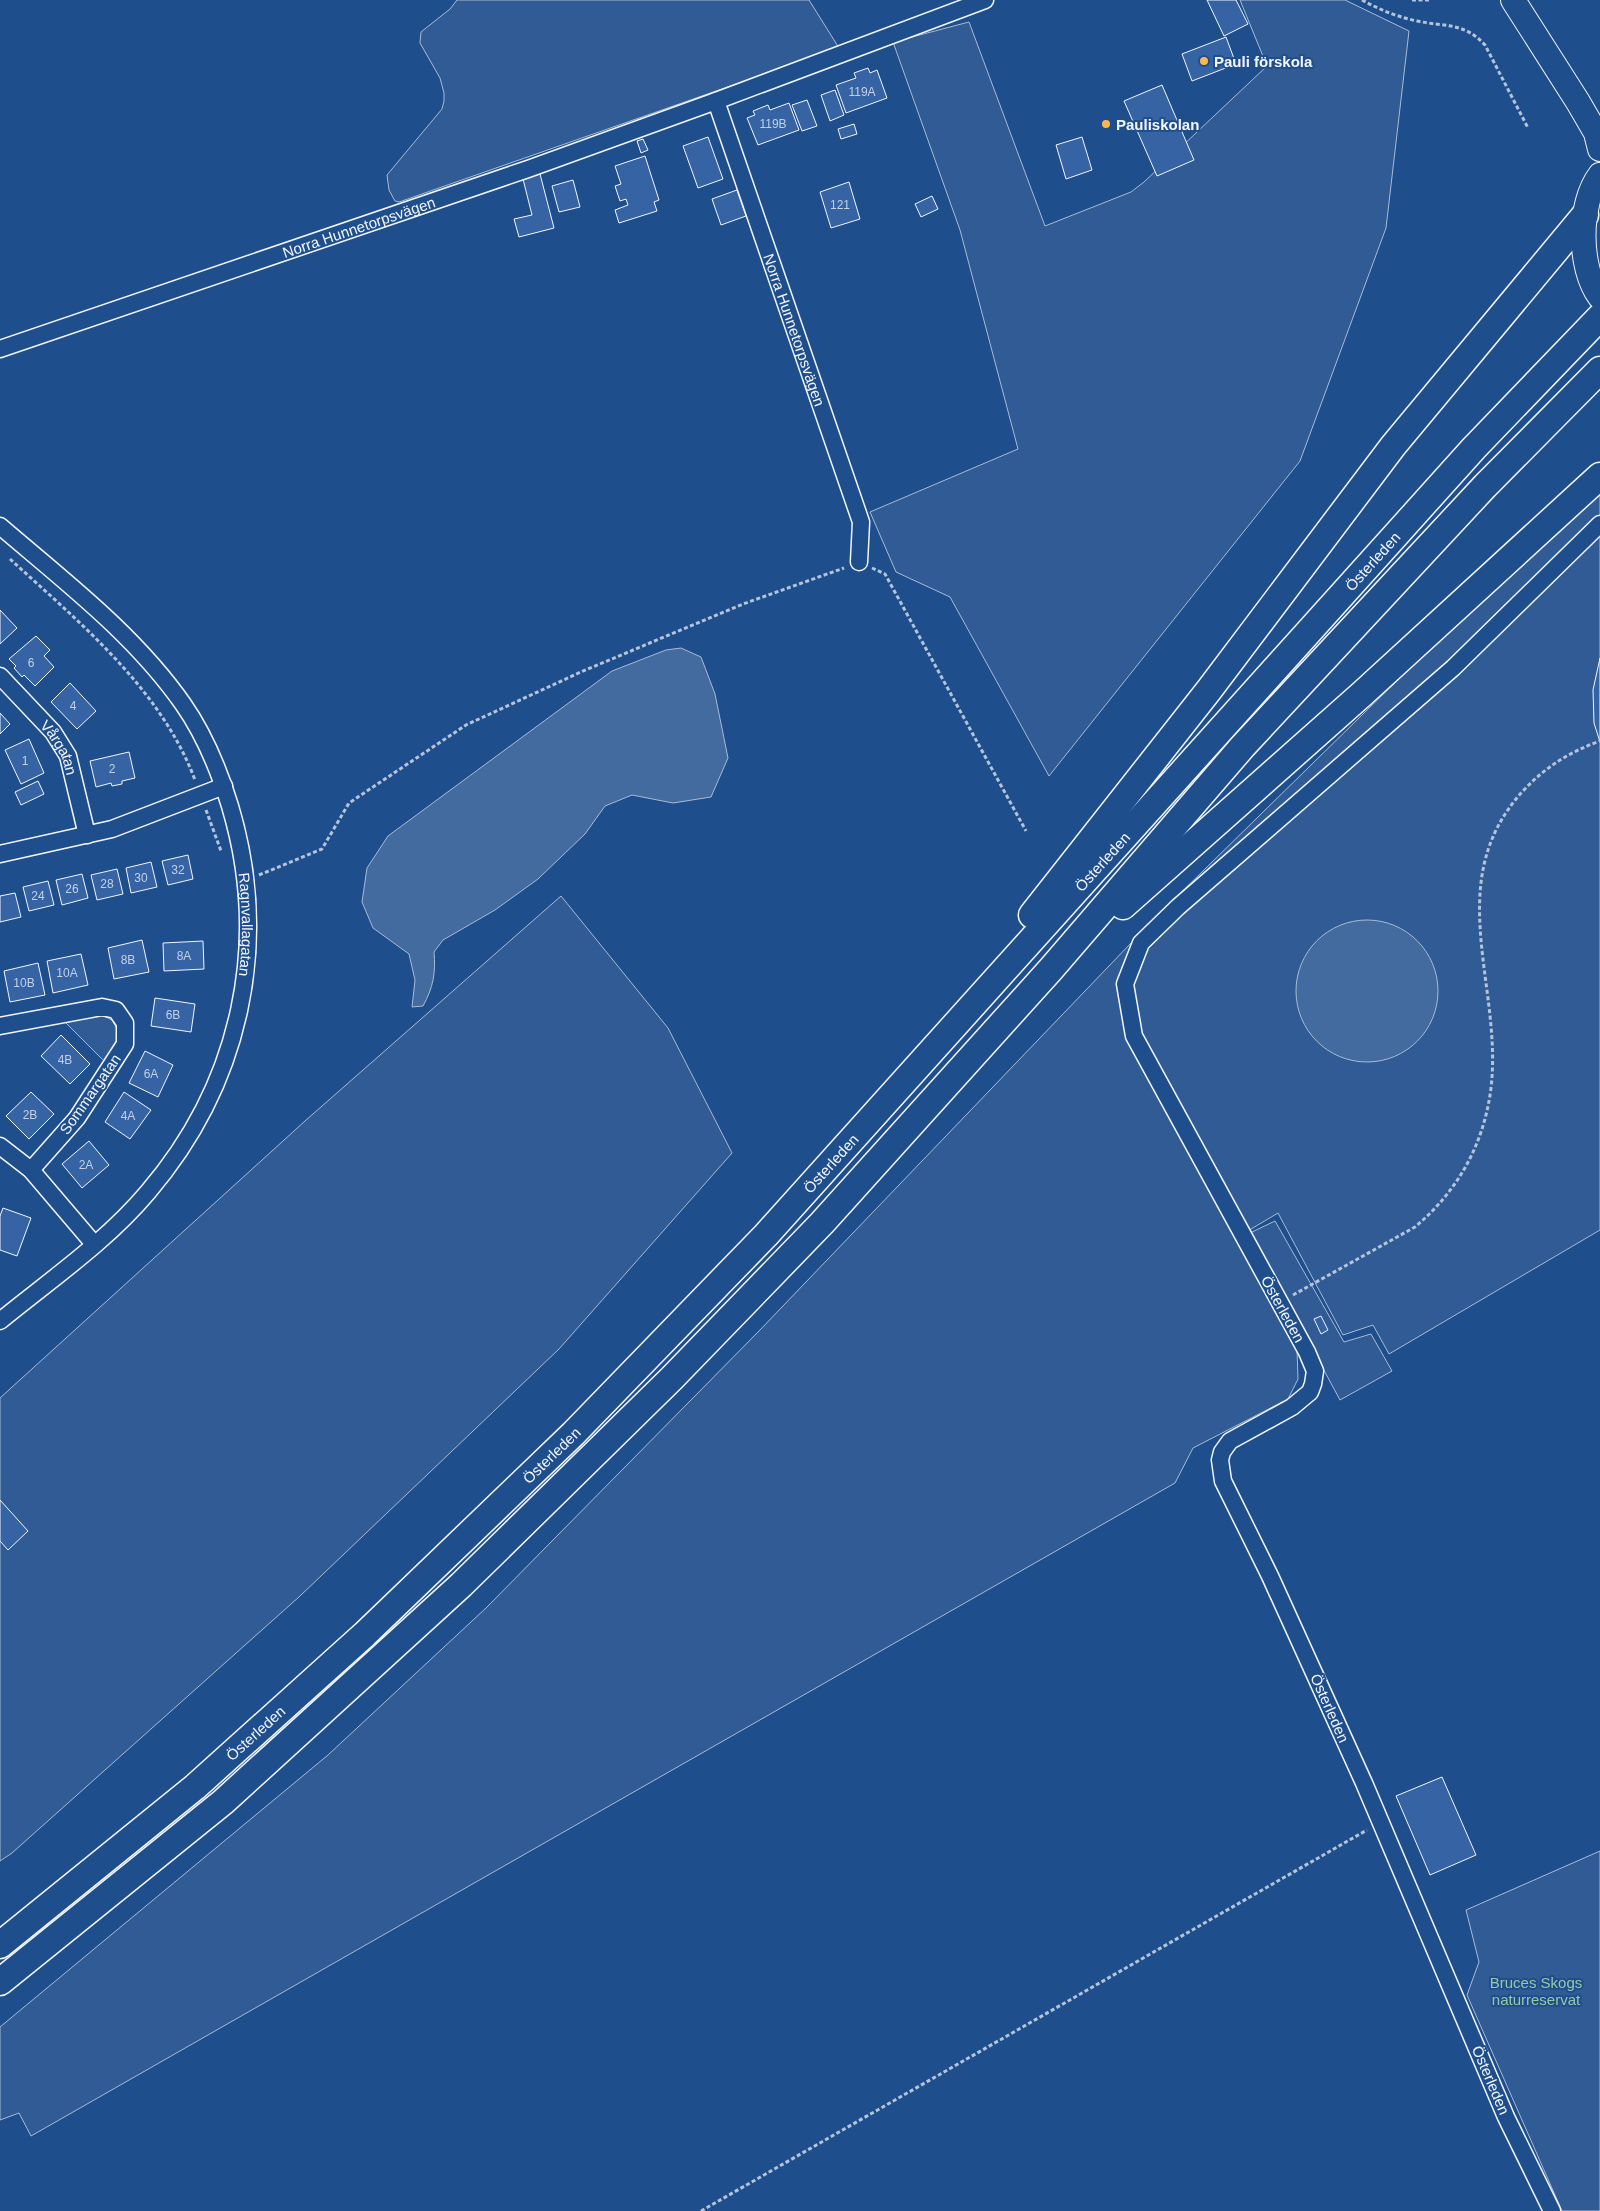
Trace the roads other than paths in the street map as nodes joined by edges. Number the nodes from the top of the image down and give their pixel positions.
1 (985, 0) edge
2 (1513, 0) edge
3 (716, 102) junction
4 (1578, 102) junction
5 (1600, 118) edge
6 (1600, 149) edge
7 (1599, 170) edge
8 (1585, 215) junction
9 (1600, 297) edge
10 (1600, 317) edge
11 (0, 348) edge
12 (1600, 370) edge
13 (1600, 476) edge
14 (1600, 524) edge
15 (0, 526) edge
16 (858, 562) road end
17 (0, 676) edge
18 (224, 786) junction
19 (87, 835) junction
20 (0, 854) edge
21 (1051, 969) junction
22 (0, 1026) edge
23 (914, 1071) junction
24 (0, 1146) edge
25 (31, 1170) junction
26 (94, 1244) junction
27 (0, 1321) edge
28 (0, 1945) edge
29 (0, 1982) edge
30 (1552, 2211) edge

1 - 3 street, Norra Hunnetorpsvägen
2 - 4 street
3 - 11 street, Norra Hunnetorpsvägen
3 - 16 street, Norra Hunnetorpsvägen
4 - 5 street
4 - 6 street
7 - 8 street
8 - 9 street
8 - 23 main road
10 - 23 main road, Österleden
12 - 21 main road, Österleden
13 - 21 main road
14 - 30 street, Österleden
15 - 18 street, Ragnvallagatan
17 - 19 street, Vårgatan
18 - 19 street
18 - 26 street, Ragnvallagatan
19 - 20 street
21 - 29 main road, Österleden
22 - 25 street, Sommargatan
23 - 28 main road, Österleden
24 - 25 street
25 - 26 street
26 - 27 street, Ragnvallagatan

